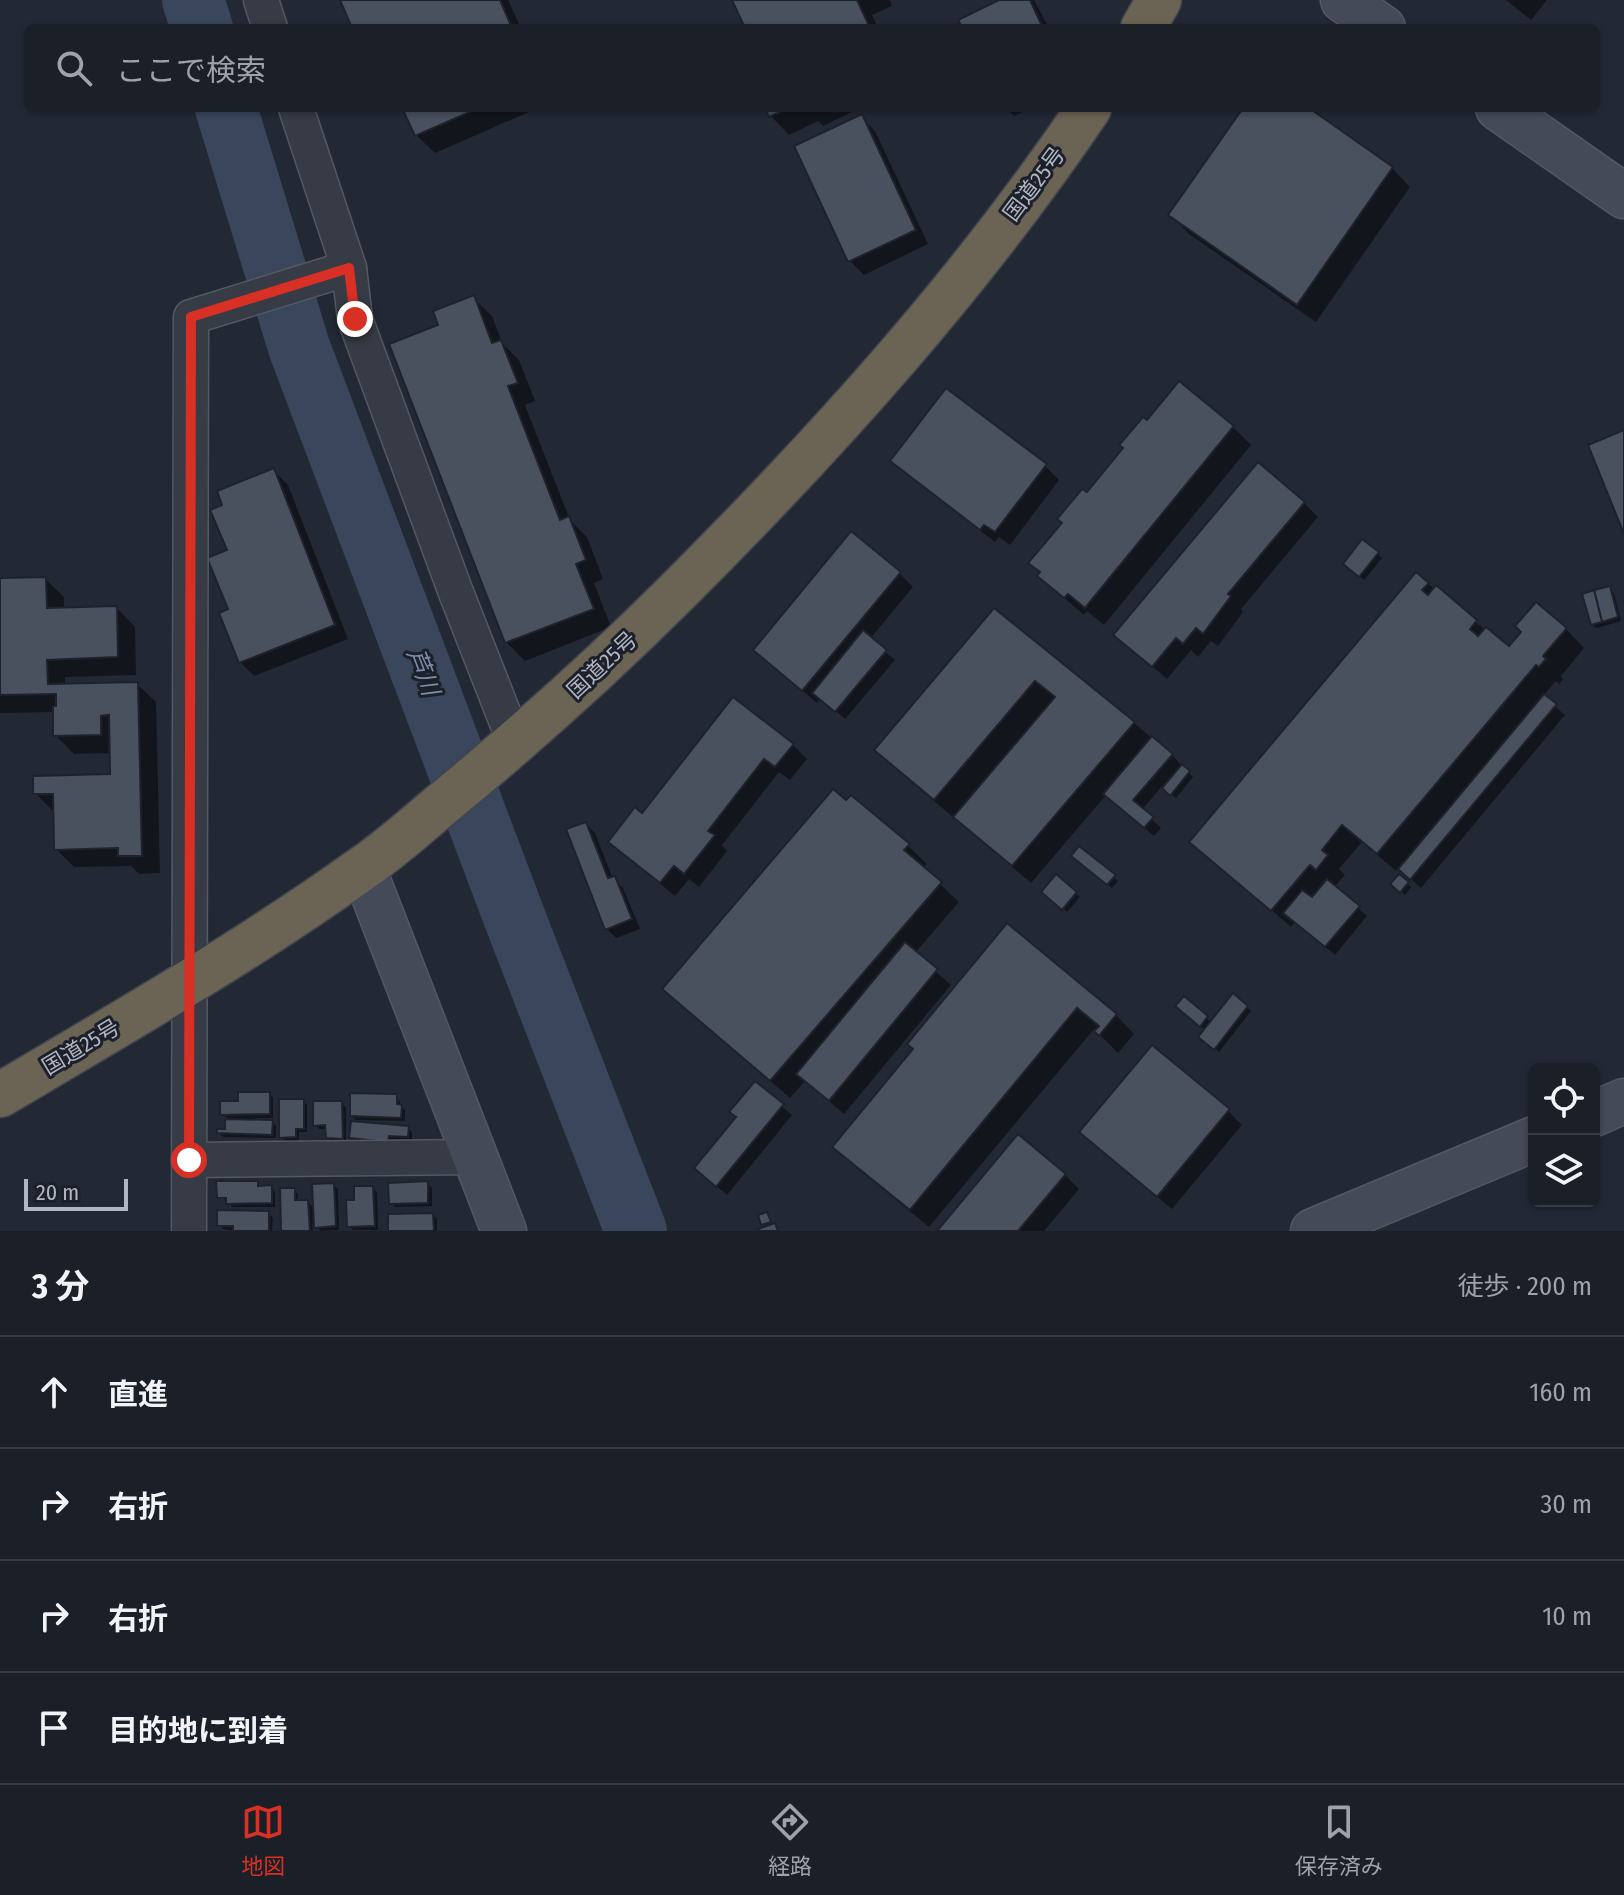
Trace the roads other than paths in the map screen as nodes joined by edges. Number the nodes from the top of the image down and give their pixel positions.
1 (261, 0) edge
2 (1159, 0) edge
3 (1343, 0) edge
4 (269, 24) edge
5 (1145, 24) edge
6 (1377, 24) edge
7 (297, 112) edge
8 (1086, 112) edge
9 (1504, 112) edge
10 (1624, 196) edge
11 (341, 270) junction
12 (509, 748) junction
13 (363, 868) junction
14 (190, 983) junction
15 (0, 1095) edge
16 (1624, 1101) edge
17 (1600, 1111) edge
18 (1528, 1141) edge
19 (476, 1157) junction
20 (189, 1160) junction
21 (189, 1231) edge
22 (504, 1231) edge
23 (1313, 1231) edge

1 - 4 street
2 - 5 highway
3 - 6 street
7 - 11 street
8 - 12 highway, 国道25号
9 - 10 street
11 - 12 street
11 - 14 street
12 - 13 highway, 国道25号
13 - 14 highway, 国道25号
13 - 19 street
14 - 15 highway, 国道25号
14 - 20 street
16 - 17 street
18 - 23 street
19 - 20 street
19 - 22 street
20 - 21 street

